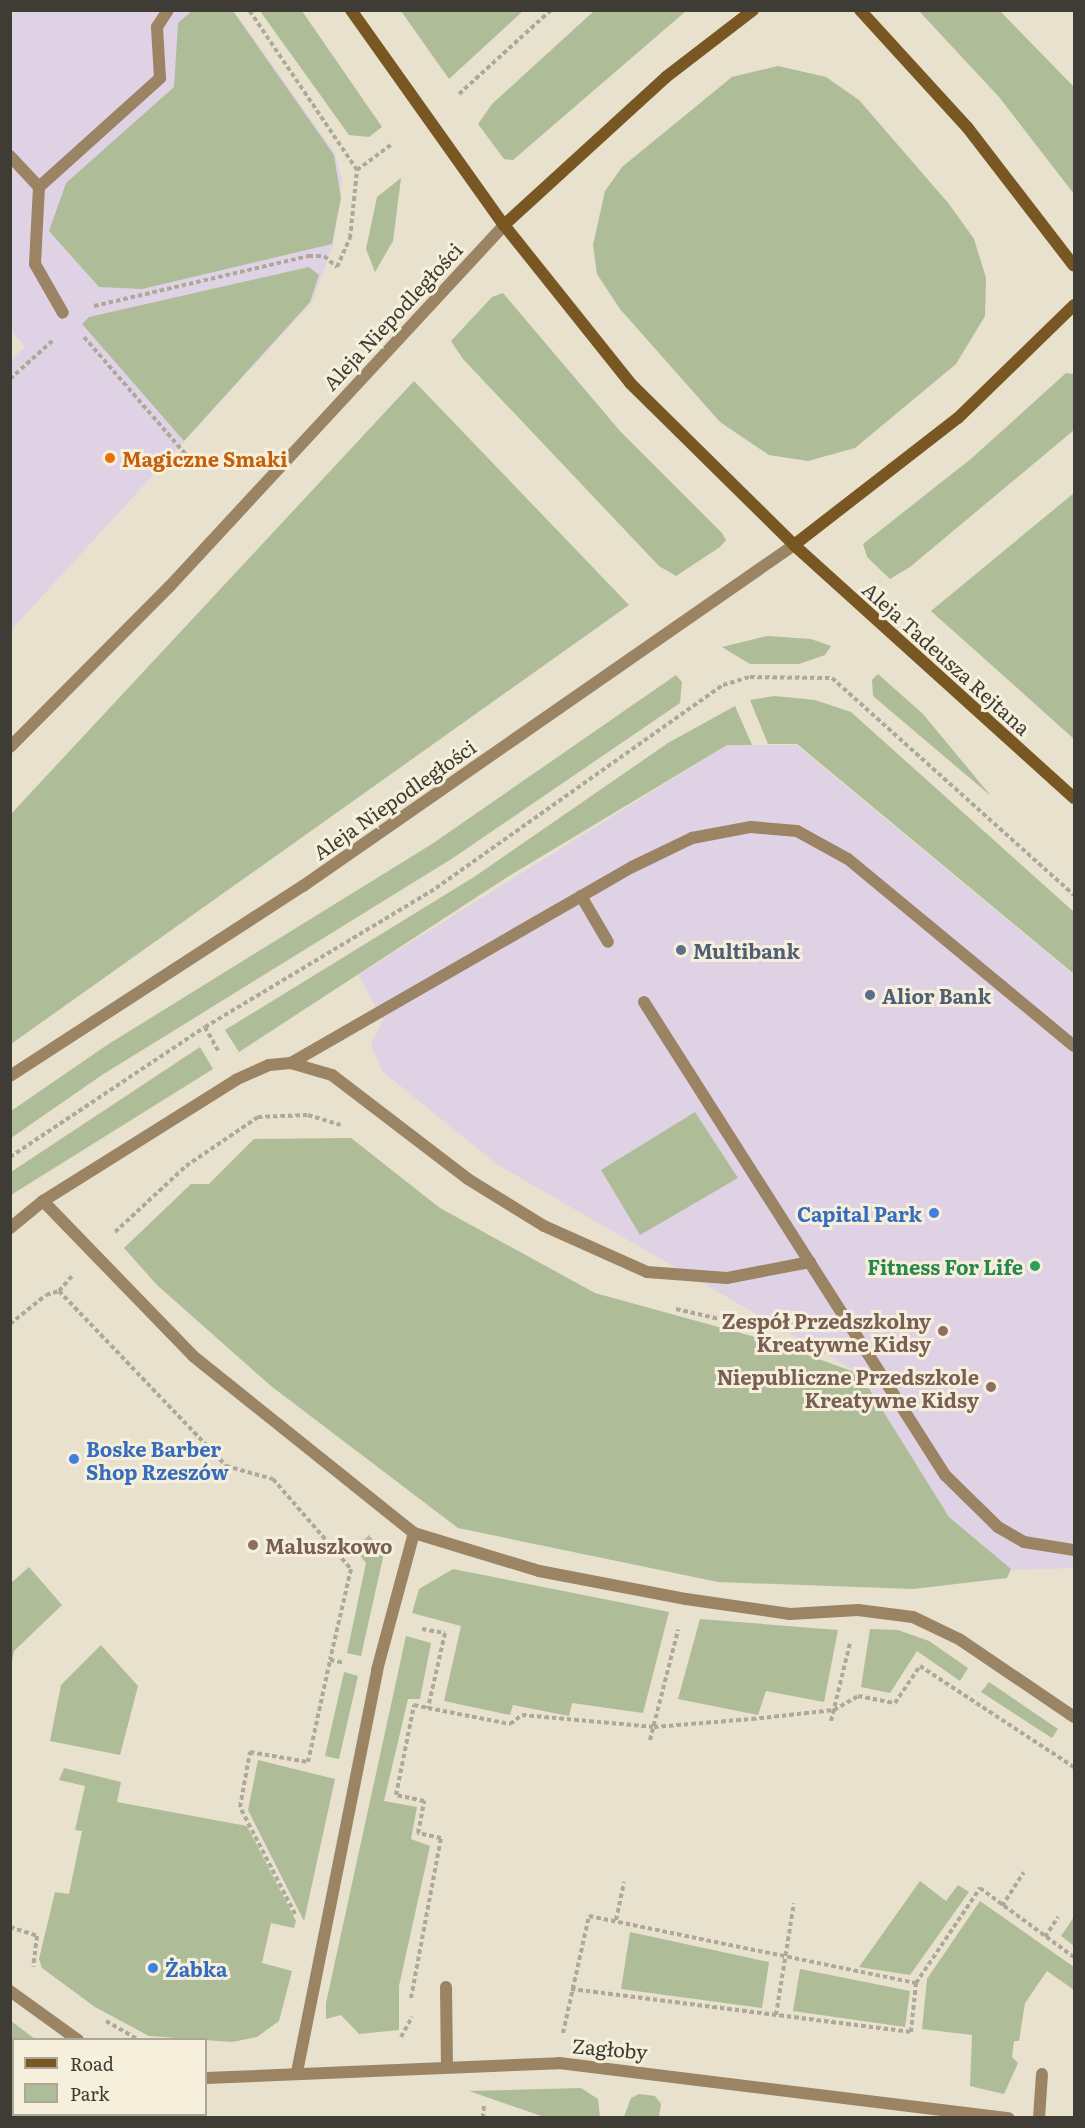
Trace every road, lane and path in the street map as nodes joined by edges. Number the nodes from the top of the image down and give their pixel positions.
1 (168, 10) edge
2 (249, 10) edge
3 (351, 10) edge
4 (551, 10) edge
5 (753, 10) edge
6 (860, 10) edge
7 (459, 94) dead end
8 (392, 144) dead end
9 (10, 156) edge
10 (357, 170) junction
11 (39, 187) junction
12 (504, 225) junction
13 (1074, 266) edge
14 (1074, 304) edge
15 (63, 313) junction
16 (72, 323) junction
17 (10, 379) edge
18 (188, 457) dead end
19 (794, 545) junction
20 (10, 747) edge
21 (1074, 798) edge
22 (1074, 895) edge
23 (581, 896) junction
24 (608, 942) dead end
25 (644, 1002) dead end
26 (1074, 1046) edge
27 (291, 1063) junction
28 (10, 1076) edge
29 (349, 1131) dead end
30 (10, 1157) edge
31 (43, 1201) junction
32 (10, 1228) edge
33 (92, 1254) junction
34 (810, 1262) junction
35 (59, 1291) junction
36 (836, 1302) junction
37 (669, 1306) dead end
38 (10, 1324) edge
39 (414, 1533) junction
40 (1074, 1550) edge
41 (686, 1599) junction
42 (858, 1610) junction
43 (389, 1622) junction
44 (330, 1659) junction
45 (377, 1670) junction
46 (969, 1687) dead end
47 (963, 1694) junction
48 (428, 1708) junction
49 (834, 1710) junction
50 (1074, 1717) edge
51 (831, 1721) dead end
52 (654, 1727) junction
53 (650, 1740) dead end
54 (1074, 1767) edge
55 (1024, 1872) dead end
56 (624, 1882) dead end
57 (794, 1904) dead end
58 (1002, 1906) junction
59 (1058, 1917) dead end
60 (616, 1920) junction
61 (301, 1924) dead end
62 (10, 1927) edge
63 (1045, 1937) junction
64 (1074, 1957) edge
65 (783, 1960) junction
66 (41, 1975) dead end
67 (916, 1983) junction
68 (446, 1988) dead end
69 (571, 1989) junction
70 (10, 1991) edge
71 (95, 2013) dead end
72 (776, 2015) junction
73 (75, 2038) edge
74 (129, 2038) edge
75 (401, 2039) dead end
76 (559, 2063) junction
77 (447, 2067) junction
78 (297, 2073) junction
79 (1042, 2074) dead end
80 (207, 2078) edge
81 (484, 2104) dead end
82 (483, 2118) edge
83 (1010, 2118) edge
84 (1039, 2118) edge

1 - 11 street
2 - 10 path
3 - 12 main road
4 - 7 path
5 - 12 main road
6 - 13 main road
8 - 10 path
9 - 11 street
10 - 15 path
11 - 15 street
12 - 19 main road, Aleja Tadeusza Rejtana
12 - 20 street, Aleja Niepodległości
14 - 19 main road
15 - 16 path
16 - 17 path
16 - 18 path
19 - 21 main road, Aleja Tadeusza Rejtana
19 - 28 street, Aleja Niepodległości
22 - 30 path
23 - 24 street
23 - 26 street
23 - 27 street
25 - 34 street
27 - 31 street
27 - 34 street
29 - 33 path
31 - 32 street
31 - 33 street
33 - 35 path
33 - 39 street
34 - 36 street
35 - 38 path
35 - 44 path
36 - 37 path
36 - 40 street
39 - 41 street
39 - 43 street
41 - 42 street
41 - 52 path
42 - 49 path
42 - 50 street
43 - 45 street
43 - 48 path
44 - 45 path
44 - 61 path
45 - 78 street
46 - 47 path
47 - 49 path
47 - 54 path
48 - 52 path
48 - 75 path
49 - 51 path
49 - 52 path
52 - 53 path
55 - 58 path
56 - 60 path
57 - 65 path
58 - 63 path
58 - 67 path
59 - 63 path
60 - 65 path
60 - 69 path
62 - 66 path
63 - 64 path
65 - 67 path
65 - 72 path
67 - 72 path
68 - 77 street
69 - 72 path
69 - 76 path
70 - 73 street
71 - 74 path
76 - 77 street, Zagłoby
76 - 83 street, Zagłoby
77 - 78 street, Zagłoby
78 - 80 street, Zagłoby
79 - 84 street
81 - 82 path

